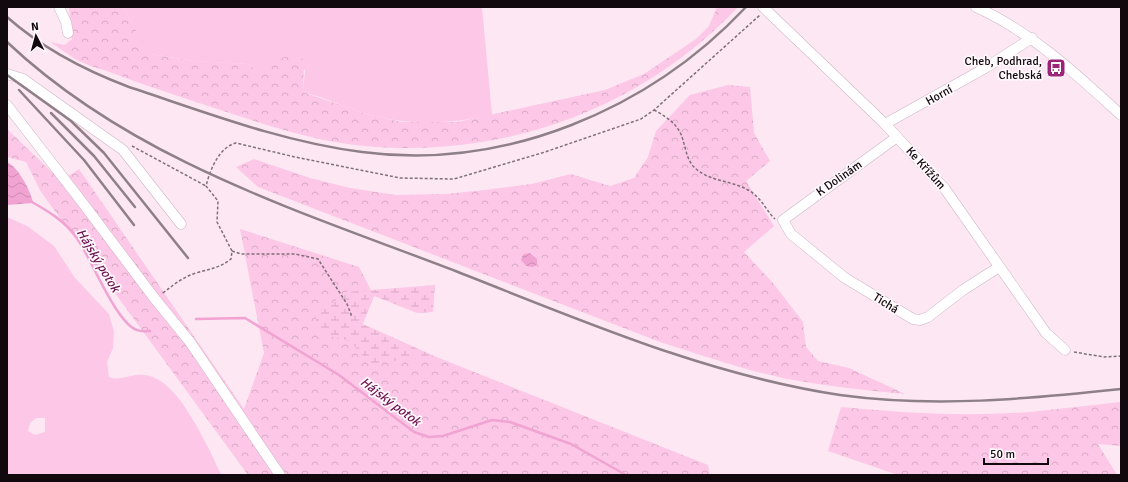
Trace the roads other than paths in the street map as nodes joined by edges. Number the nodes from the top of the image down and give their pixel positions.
1 (59, 7) edge
2 (976, 7) edge
3 (764, 8) edge
4 (68, 33) dead end
5 (1032, 38) junction
6 (7, 74) edge
7 (7, 105) edge
8 (1121, 115) edge
9 (885, 124) junction
10 (897, 137) junction
11 (783, 221) joint
12 (181, 224) dead end
13 (999, 267) junction
14 (1064, 350) road end
15 (280, 475) edge

1 - 4 street
2 - 5 street
3 - 9 street, Ke Křížům
5 - 8 street
5 - 9 street, Horní
6 - 12 street
7 - 15 street
9 - 10 street, Ke Křížům
10 - 11 street, K Dolinám
10 - 13 street, Ke Křížům
11 - 13 street, Tichá
13 - 14 street, Ke Křížům

